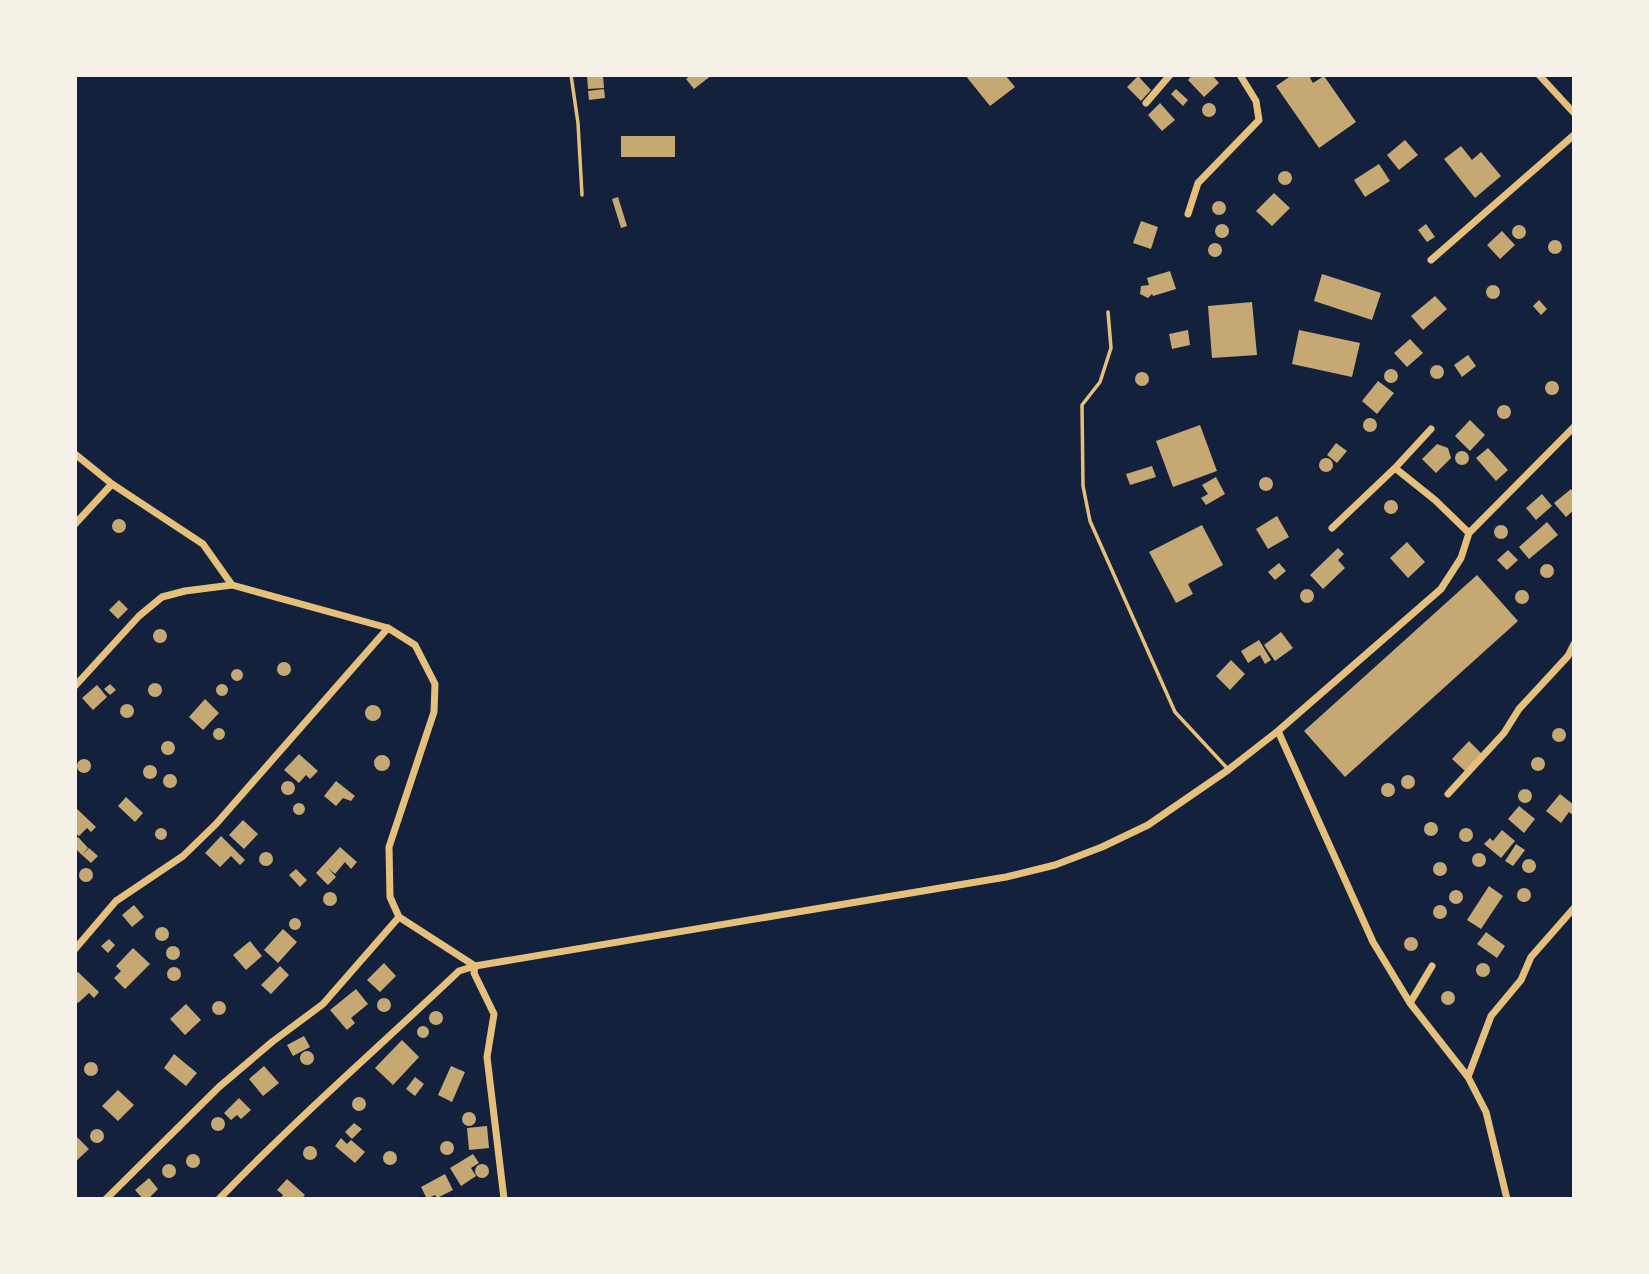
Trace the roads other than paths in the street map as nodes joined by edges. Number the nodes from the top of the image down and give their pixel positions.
1 (571, 75) edge
2 (1170, 75) edge
3 (1240, 75) edge
4 (1539, 75) edge
5 (1146, 103) dead end
6 (1574, 113) edge
7 (1574, 135) edge
8 (582, 195) dead end
9 (1188, 214) dead end
10 (1431, 260) dead end
11 (1108, 312) dead end
12 (1574, 427) edge
13 (1431, 429) dead end
14 (75, 454) edge
15 (1395, 468) junction
16 (112, 484) junction
17 (75, 524) edge
18 (1332, 528) dead end
19 (1469, 533) junction
20 (232, 585) junction
21 (388, 628) junction
22 (1574, 644) edge
23 (75, 686) edge
24 (1278, 732) junction
25 (1228, 770) junction
26 (1448, 794) dead end
27 (1574, 908) edge
28 (399, 917) junction
29 (75, 949) edge
30 (475, 966) junction
31 (1433, 966) dead end
32 (1410, 1003) junction
33 (1468, 1077) junction
34 (106, 1199) edge
35 (219, 1199) edge
36 (504, 1199) edge
37 (1507, 1199) edge

1 - 8 lane
2 - 5 street
3 - 9 street
4 - 6 street
7 - 10 street
11 - 25 lane
12 - 19 street
13 - 15 street
14 - 16 street
15 - 18 street
15 - 19 street
16 - 17 street
16 - 20 street
19 - 24 street
20 - 21 street
20 - 23 street
21 - 28 street
21 - 29 street
22 - 26 street
24 - 25 street
24 - 32 street
25 - 30 street
27 - 33 street
28 - 30 street
28 - 34 street
30 - 35 street
30 - 36 street
31 - 32 street
32 - 33 street
33 - 37 street

